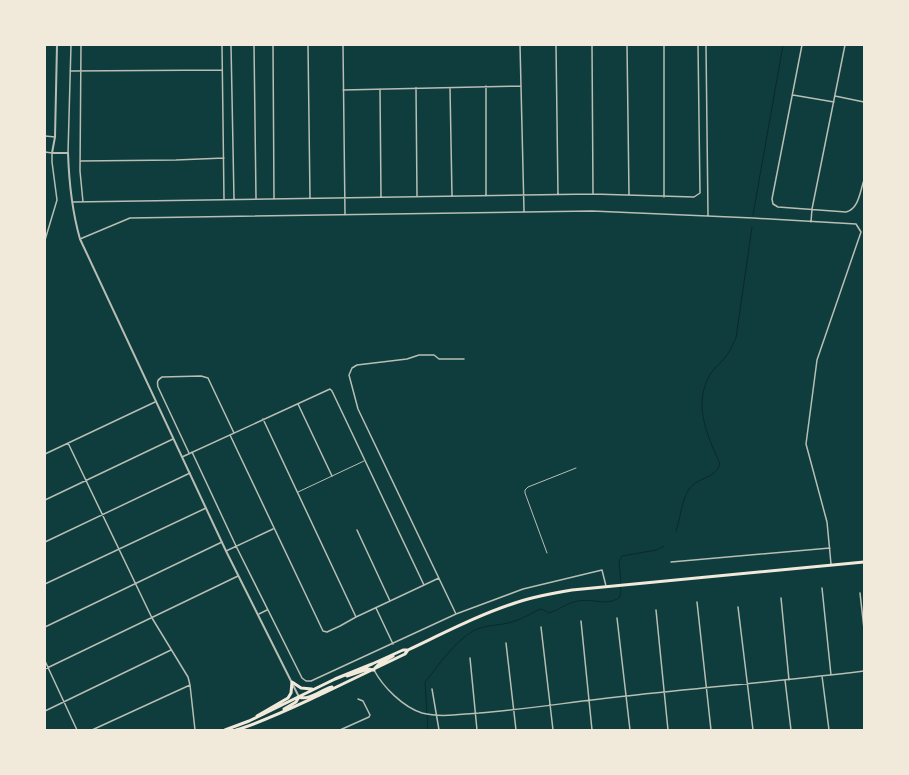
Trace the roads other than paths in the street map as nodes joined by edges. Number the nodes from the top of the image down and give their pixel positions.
1 (57, 45) edge
2 (71, 45) edge
3 (81, 45) edge
4 (222, 45) edge
5 (231, 45) edge
6 (254, 45) edge
7 (273, 45) edge
8 (308, 45) edge
9 (343, 45) edge
10 (520, 45) edge
11 (556, 45) edge
12 (592, 45) edge
13 (627, 45) edge
14 (664, 45) edge
15 (698, 45) edge
16 (706, 45) edge
17 (802, 45) edge
18 (845, 45) edge
19 (222, 70) junction
20 (70, 71) junction
21 (81, 72) junction
22 (486, 86) junction
23 (521, 86) junction
24 (450, 87) junction
25 (416, 88) junction
26 (380, 89) junction
27 (343, 90) junction
28 (792, 94) junction
29 (835, 96) junction
30 (834, 102) junction
31 (864, 102) edge
32 (45, 136) edge
33 (54, 137) junction
34 (45, 152) edge
35 (52, 153) junction
36 (68, 153) junction
37 (224, 158) junction
38 (80, 161) junction
39 (864, 180) edge
40 (558, 194) junction
41 (594, 194) junction
42 (524, 195) junction
43 (629, 195) junction
44 (417, 196) junction
45 (452, 196) junction
46 (486, 196) junction
47 (345, 197) junction
48 (381, 197) junction
49 (664, 197) junction
50 (256, 198) junction
51 (274, 198) junction
52 (310, 198) junction
53 (224, 199) junction
54 (234, 199) junction
55 (73, 202) junction
56 (83, 202) junction
57 (812, 209) junction
58 (524, 212) junction
59 (345, 214) junction
60 (708, 216) junction
61 (811, 222) junction
62 (46, 232) edge
63 (80, 238) junction
64 (45, 240) edge
65 (464, 359) dead end
66 (156, 401) junction
67 (298, 403) junction
68 (264, 419) junction
69 (234, 433) junction
70 (230, 434) junction
71 (174, 439) junction
72 (68, 443) junction
73 (192, 452) junction
74 (189, 453) junction
75 (45, 454) edge
76 (182, 456) junction
77 (364, 461) junction
78 (576, 468) dead end
79 (190, 473) junction
80 (332, 476) junction
81 (86, 481) junction
82 (297, 492) junction
83 (45, 500) edge
84 (206, 508) junction
85 (103, 515) junction
86 (274, 529) junction
87 (357, 530) dead end
88 (45, 542) edge
89 (222, 542) junction
90 (236, 546) junction
91 (830, 548) junction
92 (118, 549) junction
93 (226, 551) junction
94 (548, 553) dead end
95 (671, 562) dead end
96 (864, 562) edge
97 (831, 566) junction
98 (239, 576) junction
99 (439, 578) junction
100 (45, 584) edge
101 (135, 584) junction
102 (424, 585) junction
103 (606, 586) junction
104 (822, 588) dead end
105 (860, 594) dead end
106 (781, 598) dead end
107 (390, 601) junction
108 (697, 602) dead end
109 (738, 607) dead end
110 (376, 608) junction
111 (268, 610) junction
112 (656, 610) dead end
113 (456, 614) junction
114 (258, 615) junction
115 (356, 617) junction
116 (152, 618) junction
117 (617, 618) dead end
118 (580, 621) dead end
119 (45, 627) edge
120 (541, 628) dead end
121 (864, 629) edge
122 (506, 643) dead end
123 (393, 644) junction
124 (171, 650) junction
125 (404, 650) junction
126 (408, 650) junction
127 (470, 658) dead end
128 (45, 662) edge
129 (48, 667) junction
130 (45, 668) edge
131 (374, 670) junction
132 (864, 671) edge
133 (831, 675) junction
134 (822, 676) junction
135 (335, 679) junction
136 (785, 680) junction
137 (789, 680) junction
138 (292, 682) junction
139 (748, 684) junction
140 (190, 685) junction
141 (340, 685) junction
142 (706, 688) junction
143 (432, 689) dead end
144 (314, 690) junction
145 (664, 692) junction
146 (627, 696) junction
147 (299, 697) junction
148 (358, 698) dead end
149 (589, 701) junction
150 (64, 702) junction
151 (551, 705) junction
152 (514, 710) junction
153 (45, 711) edge
154 (475, 713) junction
155 (437, 715) junction
156 (260, 721) junction
157 (249, 722) junction
158 (77, 730) edge
159 (92, 730) edge
160 (195, 730) edge
161 (225, 730) edge
162 (236, 730) edge
163 (340, 730) edge
164 (439, 730) edge
165 (477, 730) edge
166 (516, 730) edge
167 (553, 730) edge
168 (592, 730) edge
169 (630, 730) edge
170 (668, 730) edge
171 (711, 730) edge
172 (753, 730) edge
173 (791, 730) edge
174 (829, 730) edge

1 - 33 street
2 - 20 street
3 - 21 street
4 - 19 street
5 - 54 street
6 - 50 street
7 - 51 street
8 - 52 street
9 - 27 street
10 - 23 street
11 - 40 street
12 - 41 street
13 - 43 street
14 - 49 street
15 - 49 street
16 - 60 street
17 - 28 street
18 - 29 street
19 - 21 street
19 - 37 street
20 - 21 street
20 - 36 street
21 - 38 street
22 - 23 street
22 - 24 street
22 - 46 street
23 - 42 street
24 - 25 street
24 - 45 street
25 - 26 street
25 - 44 street
26 - 27 street
26 - 48 street
27 - 47 street
28 - 30 street
28 - 57 street
29 - 30 street
29 - 31 street
30 - 57 street
32 - 33 street
33 - 35 street
34 - 35 street
35 - 36 street
35 - 62 street
36 - 55 street
37 - 38 street
37 - 53 street
38 - 56 street
39 - 57 street
40 - 41 street
40 - 42 street
41 - 43 street
42 - 46 street
42 - 58 street
43 - 49 street
44 - 45 street
44 - 48 street
45 - 46 street
47 - 48 street
47 - 52 street
47 - 59 street
50 - 51 street
50 - 54 street
51 - 52 street
53 - 54 street
53 - 56 street
55 - 56 street
55 - 63 street
57 - 61 street
58 - 59 street
58 - 60 street
59 - 63 street
60 - 61 street
61 - 91 street
62 - 64 street
63 - 66 street
65 - 99 street
66 - 71 street
66 - 72 street
67 - 68 street
67 - 77 street
67 - 80 street
68 - 69 street
68 - 82 street
69 - 70 street
69 - 74 street
70 - 73 street
70 - 86 street
71 - 76 street
71 - 81 street
72 - 75 street
72 - 81 street
73 - 74 street
73 - 90 street
74 - 76 street
76 - 79 street
77 - 80 lane
77 - 102 street
78 - 94 lane
79 - 84 street
79 - 85 street
80 - 82 lane
81 - 83 street
81 - 85 street
82 - 115 street
84 - 89 street
84 - 92 street
85 - 88 street
85 - 92 street
86 - 90 street
86 - 115 street
87 - 107 street
89 - 93 street
89 - 101 street
90 - 93 street
90 - 111 street
91 - 95 street
91 - 97 street
92 - 100 street
92 - 101 street
93 - 98 street
96 - 97 main road
97 - 103 main road
98 - 114 street
98 - 116 street
99 - 102 street
99 - 113 street
101 - 116 street
101 - 119 street
102 - 107 street
103 - 113 street
103 - 126 main road
104 - 133 street
105 - 121 street
106 - 137 street
107 - 110 street
108 - 142 street
109 - 139 street
110 - 115 street
110 - 123 street
111 - 114 street
111 - 123 street
112 - 145 street
113 - 123 street
114 - 138 street
116 - 124 street
116 - 129 street
117 - 146 street
118 - 149 street
120 - 151 street
122 - 152 street
124 - 140 street
124 - 150 street
125 - 126 main road
125 - 131 main road
125 - 135 main road
126 - 131 main road
127 - 154 street
128 - 129 street
129 - 130 street
129 - 150 street
131 - 135 main road
131 - 141 main road
131 - 155 street
132 - 133 street
133 - 134 street
134 - 137 street
134 - 174 street
135 - 144 main road
136 - 137 street
136 - 139 street
136 - 173 street
138 - 144 main road
138 - 147 street
138 - 157 main road
139 - 142 street
139 - 172 street
140 - 159 street
140 - 160 street
141 - 147 main road
141 - 156 main road
142 - 145 street
142 - 171 street
143 - 155 street
144 - 147 main road
145 - 146 street
145 - 170 street
146 - 149 street
146 - 169 street
147 - 156 main road
147 - 157 main road
148 - 163 street
149 - 151 street
149 - 168 street
150 - 153 street
150 - 158 street
151 - 152 street
151 - 167 street
152 - 154 street
152 - 166 street
154 - 155 street
154 - 165 street
155 - 164 street
156 - 162 main road
157 - 161 main road

